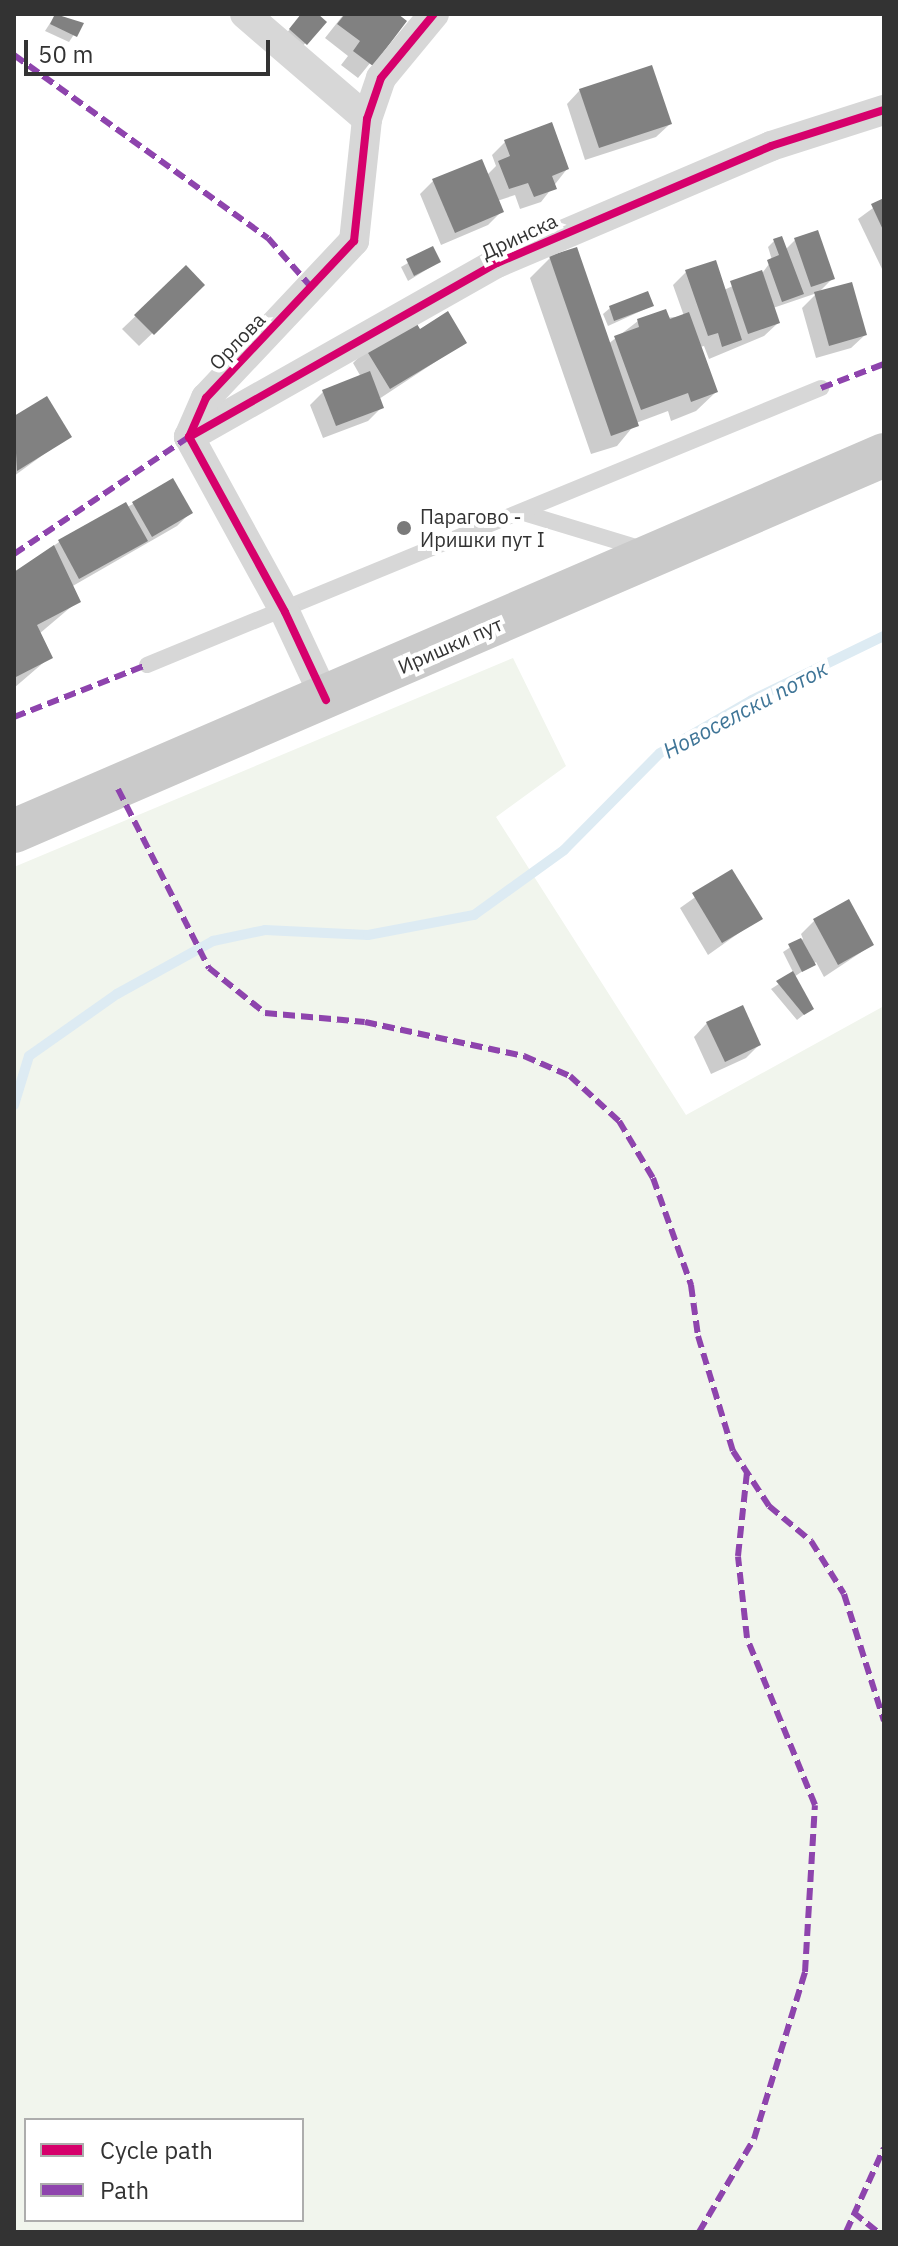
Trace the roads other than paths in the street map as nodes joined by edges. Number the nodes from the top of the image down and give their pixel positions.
1 (245, 14) edge
2 (434, 14) edge
3 (884, 110) edge
4 (367, 119) junction
5 (821, 388) dead end
6 (189, 437) junction
7 (884, 455) edge
8 (524, 513) junction
9 (659, 554) junction
10 (285, 612) junction
11 (147, 665) dead end
12 (326, 700) junction
13 (14, 831) edge

1 - 4 street
2 - 4 street, Орлова
3 - 6 street, Дринска
4 - 6 street, Орлова
5 - 8 lane
6 - 10 street
7 - 9 main road, Иришки пут
8 - 9 lane
8 - 10 lane
9 - 12 main road, Иришки пут
10 - 11 lane
10 - 12 street
12 - 13 main road, Иришки пут

